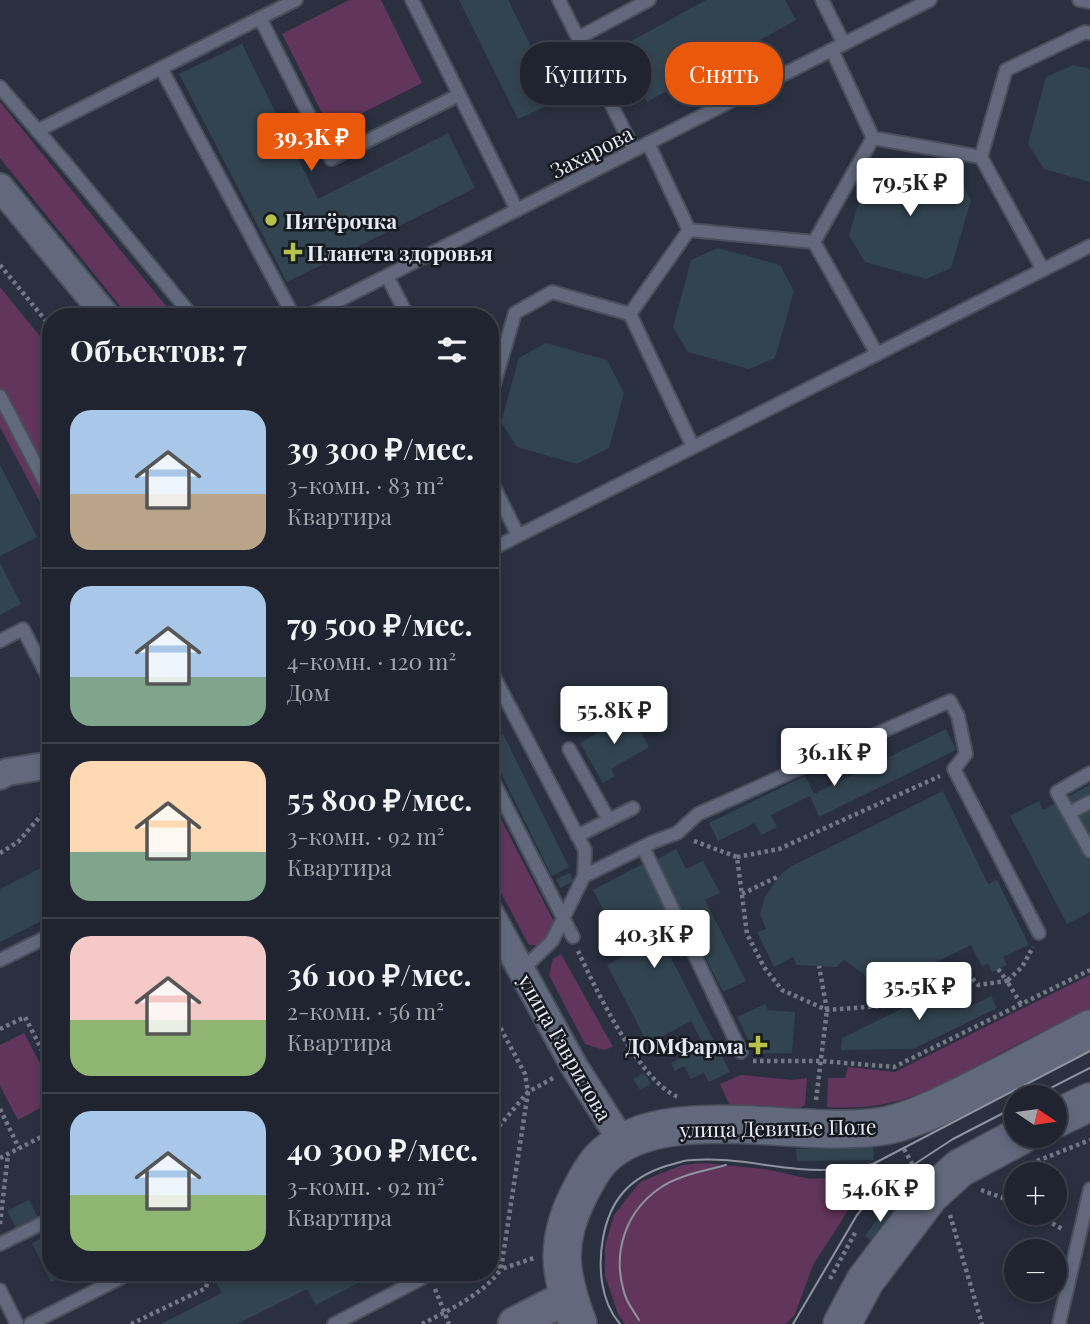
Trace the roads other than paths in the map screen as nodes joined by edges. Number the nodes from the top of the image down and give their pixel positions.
1 (296, 0) edge
2 (412, 0) edge
3 (559, 0) edge
4 (649, 0) edge
5 (822, 0) edge
6 (930, 0) edge
7 (260, 18) junction
8 (1090, 33) edge
9 (578, 38) junction
10 (844, 44) junction
11 (832, 50) junction
12 (161, 68) junction
13 (0, 87) edge
14 (459, 95) junction
15 (5, 104) edge
16 (37, 131) junction
17 (873, 138) junction
18 (648, 143) junction
19 (634, 150) junction
20 (981, 157) junction
21 (0, 187) edge
22 (517, 210) junction
23 (689, 230) junction
24 (814, 242) junction
25 (1090, 246) edge
26 (1043, 270) junction
27 (387, 276) junction
28 (100, 308) edge
29 (185, 308) edge
30 (288, 308) edge
31 (324, 308) edge
32 (403, 308) edge
33 (630, 314) junction
34 (877, 354) junction
35 (499, 367) edge
36 (0, 396) edge
37 (692, 447) junction
38 (42, 478) edge
39 (499, 497) edge
40 (518, 535) junction
41 (499, 545) edge
42 (0, 641) edge
43 (42, 666) edge
44 (499, 686) edge
45 (569, 749) dead end
46 (42, 766) edge
47 (1090, 773) edge
48 (0, 776) edge
49 (499, 793) edge
50 (1090, 802) edge
51 (632, 807) dead end
52 (1069, 813) junction
53 (608, 820) junction
54 (577, 836) junction
55 (1088, 843) edge
56 (643, 847) junction
57 (584, 876) junction
58 (563, 918) junction
59 (499, 929) edge
60 (1039, 933) road end
61 (573, 937) road end
62 (42, 939) edge
63 (0, 960) edge
64 (522, 970) junction
65 (1090, 1029) edge
66 (741, 1052) road end
67 (1090, 1102) edge
68 (1068, 1113) edge
69 (623, 1143) junction
70 (1004, 1145) edge
71 (1090, 1189) edge
72 (42, 1223) edge
73 (0, 1244) edge
74 (1077, 1251) junction
75 (1090, 1256) edge
76 (114, 1281) edge
77 (418, 1281) edge
78 (0, 1290) edge
79 (573, 1310) edge
80 (17, 1324) edge
81 (30, 1324) edge
82 (334, 1324) edge
83 (515, 1324) edge
84 (842, 1324) edge
85 (1059, 1324) edge

1 - 7 lane
2 - 14 lane
3 - 9 lane
4 - 9 lane
5 - 10 lane
6 - 10 lane, Захарова
7 - 12 lane
7 - 14 lane
8 - 20 lane
9 - 19 lane
10 - 11 lane, Захарова
11 - 17 lane
11 - 18 lane, Захарова
12 - 16 lane
12 - 30 lane
13 - 15 lane
14 - 22 lane
15 - 16 lane
16 - 29 lane
17 - 20 lane
17 - 24 lane
18 - 19 lane, Захарова
18 - 23 lane
19 - 22 lane, Захарова
20 - 26 lane
21 - 28 street
22 - 27 lane, Захарова
23 - 24 lane
23 - 33 lane
24 - 34 lane
25 - 26 lane
26 - 34 lane
27 - 31 lane, Захарова
27 - 32 lane
33 - 35 lane
33 - 37 lane
34 - 37 lane
36 - 38 lane
37 - 40 lane
39 - 40 lane
40 - 41 lane
42 - 43 lane
44 - 54 lane
45 - 53 lane
46 - 48 street
47 - 52 lane
49 - 58 lane
50 - 52 lane
51 - 53 lane
52 - 55 lane
53 - 54 lane
54 - 57 lane
56 - 57 lane
56 - 60 lane
56 - 66 lane
57 - 58 lane
58 - 61 lane
58 - 64 lane
59 - 64 street, улица Гаврилова
62 - 63 lane
64 - 69 street, улица Гаврилова
65 - 69 main road, улица Девичье Поле
67 - 68 main road
69 - 79 main road, улица Девичье Поле
70 - 84 main road
71 - 74 lane
72 - 73 lane
74 - 75 lane
74 - 85 lane
76 - 81 lane
77 - 82 lane
78 - 80 lane
79 - 83 street, улица Девичье Поле

